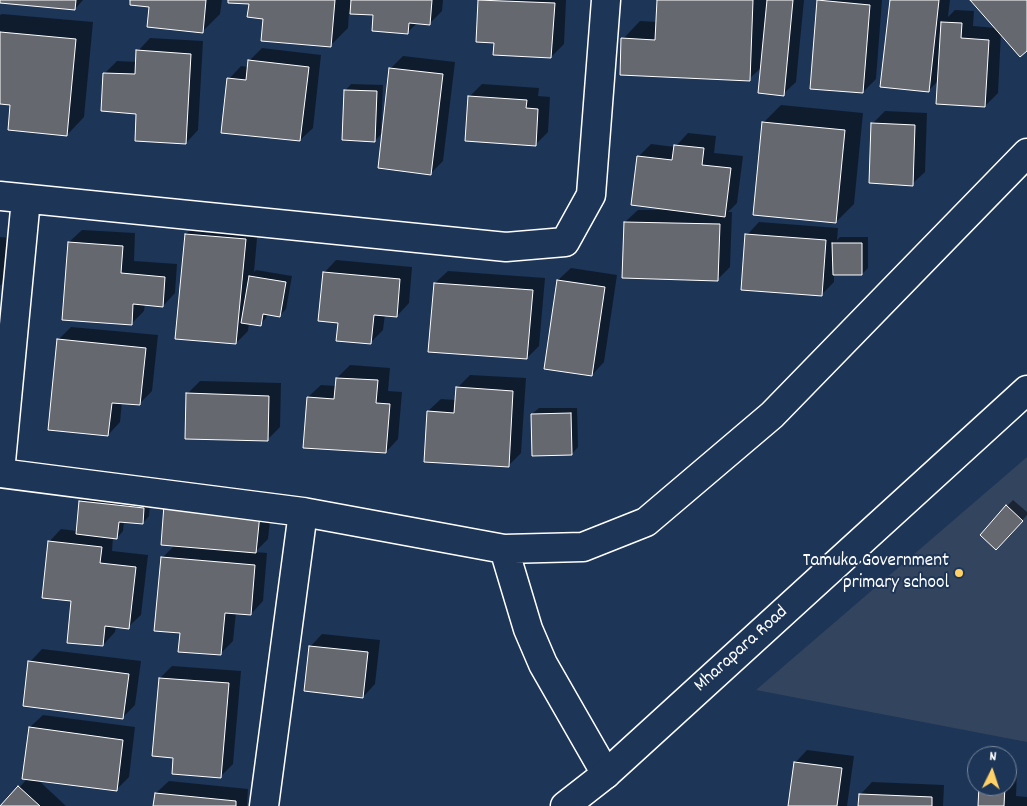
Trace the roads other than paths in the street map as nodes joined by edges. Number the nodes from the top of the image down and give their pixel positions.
1 (606, 0) edge
2 (1027, 153) edge
3 (13, 198) edge
4 (1027, 390) edge
5 (0, 473) edge
6 (303, 512) junction
7 (504, 549) junction
8 (606, 774) junction
9 (264, 806) edge
10 (565, 806) edge

1 - 3 street
2 - 7 street
3 - 5 street
4 - 8 street, Mharapara Road
5 - 6 street
6 - 7 street
6 - 9 street
7 - 8 street
8 - 10 street, Mharapara Road

